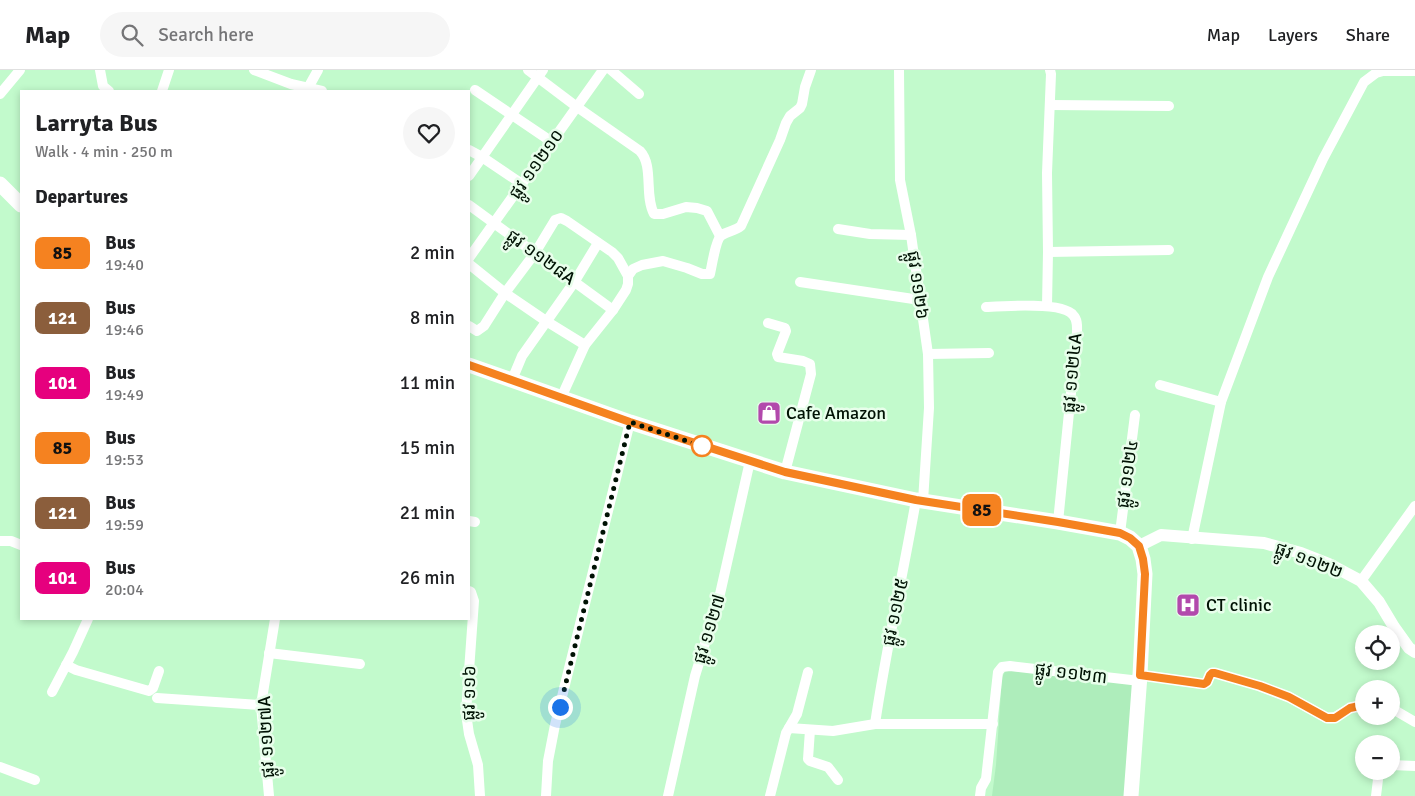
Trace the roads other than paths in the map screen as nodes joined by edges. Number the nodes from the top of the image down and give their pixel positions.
1 (20, 70) edge
2 (100, 70) edge
3 (169, 70) edge
4 (318, 70) edge
5 (528, 70) edge
6 (603, 70) edge
7 (611, 70) edge
8 (810, 70) edge
9 (899, 70) edge
10 (1050, 70) edge
11 (259, 71) edge
12 (1415, 71) edge
13 (540, 74) edge
14 (308, 88) junction
15 (108, 90) edge
16 (162, 90) edge
17 (317, 90) edge
18 (475, 90) dead end
19 (0, 94) edge
20 (639, 94) dead end
21 (1050, 105) junction
22 (1169, 106) dead end
23 (577, 108) junction
24 (511, 115) junction
25 (552, 142) junction
26 (470, 151) edge
27 (482, 157) junction
28 (470, 175) edge
29 (0, 184) edge
30 (522, 184) junction
31 (20, 204) edge
32 (470, 206) edge
33 (494, 222) junction
34 (838, 229) dead end
35 (911, 235) junction
36 (720, 236) junction
37 (598, 243) junction
38 (1169, 250) dead end
39 (1048, 252) junction
40 (535, 254) junction
41 (470, 257) edge
42 (470, 265) edge
43 (628, 276) junction
44 (575, 281) junction
45 (800, 282) dead end
46 (505, 293) junction
47 (920, 300) junction
48 (1048, 306) junction
49 (986, 307) dead end
50 (613, 310) junction
51 (546, 321) junction
52 (768, 323) dead end
53 (470, 327) edge
54 (585, 345) junction
55 (989, 353) dead end
56 (928, 354) junction
57 (470, 365) edge
58 (512, 380) junction
59 (1160, 385) dead end
60 (561, 398) junction
61 (1221, 402) junction
62 (1135, 415) dead end
63 (630, 422) junction
64 (750, 462) junction
65 (785, 472) junction
66 (920, 500) junction
67 (1415, 506) edge
68 (1058, 522) junction
69 (1120, 533) junction
70 (1192, 539) junction
71 (0, 541) edge
72 (20, 545) edge
73 (1139, 546) junction
74 (1361, 581) junction
75 (470, 592) edge
76 (88, 620) edge
77 (275, 620) edge
78 (1415, 652) edge
79 (269, 653) junction
80 (360, 664) dead end
81 (66, 665) junction
82 (159, 671) dead end
83 (808, 672) dead end
84 (1140, 678) junction
85 (52, 692) dead end
86 (157, 698) dead end
87 (261, 705) junction
88 (1355, 707) edge
89 (1400, 713) edge
90 (1415, 722) edge
91 (875, 724) junction
92 (993, 724) junction
93 (789, 728) junction
94 (810, 730) junction
95 (1400, 765) edge
96 (1415, 766) edge
97 (0, 767) edge
98 (35, 780) dead end
99 (838, 780) dead end
100 (1378, 780) edge
101 (269, 796) edge
102 (480, 796) edge
103 (546, 796) edge
104 (668, 796) edge
105 (770, 796) edge
106 (980, 796) edge
107 (1131, 796) edge
108 (1376, 796) edge

1 - 19 street
2 - 15 street
3 - 16 street
4 - 14 street
5 - 13 street
6 - 23 street, ផ្លូវ ១១២១០
7 - 20 street
8 - 36 street
9 - 35 street, ផ្លូវ ១១២៦
10 - 21 street
11 - 14 street
12 - 61 street
13 - 23 street
13 - 24 street
14 - 17 street
18 - 24 street
21 - 22 street
21 - 39 street
23 - 25 street, ផ្លូវ ១១២១០
23 - 36 street
24 - 25 street
24 - 27 street
25 - 30 street, ផ្លូវ ១១២១០
26 - 27 street
27 - 28 street
27 - 30 street
29 - 31 main road
30 - 33 street, ផ្លូវ ១១២១០
32 - 33 street, ផ្លូវ ១១២៨A
33 - 40 street, ផ្លូវ ១១២៨A
33 - 41 street, ផ្លូវ ១១២១០
34 - 35 street
35 - 47 street, ផ្លូវ ១១២៦
36 - 43 street
37 - 40 street
37 - 43 street
37 - 44 street
38 - 39 street
39 - 48 street
40 - 44 street, ផ្លូវ ១១២៨A
40 - 46 street
42 - 46 street
43 - 50 street
44 - 50 street, ផ្លូវ ១១២៨A
44 - 51 street
45 - 47 street
46 - 51 street
46 - 53 street
47 - 56 street, ផ្លូវ ១១២៦
48 - 49 street, ផ្លូវ ១១២៤A
48 - 68 street, ផ្លូវ ១១២៤A
50 - 54 street
51 - 54 street
51 - 58 street
52 - 65 street
54 - 60 street
55 - 56 street
56 - 66 street, ផ្លូវ ១១២៦
57 - 58 main road
58 - 60 main road
59 - 61 street
60 - 63 main road
61 - 70 street
62 - 69 street, ផ្លូវ ១១២៤
63 - 64 main road
63 - 103 street
64 - 65 main road
64 - 104 street, ផ្លូវ ១១២៧
65 - 66 main road
66 - 68 main road
66 - 91 street, ផ្លូវ ១១២៥
67 - 74 street
68 - 69 main road
69 - 73 main road
70 - 73 street, ផ្លូវ ១១២២
70 - 74 street, ផ្លូវ ១១២២
71 - 72 street
73 - 84 main road
74 - 78 street, ផ្លូវ ១១២២
75 - 102 street, ផ្លូវ ១១៦
76 - 81 street
77 - 79 street, ផ្លូវ ១១២៧A
79 - 80 street
79 - 87 street, ផ្លូវ ១១២៧A
81 - 82 street
81 - 85 street
83 - 93 street
84 - 88 street, ផ្លូវ ១១២៣
84 - 92 street, ផ្លូវ ១១២៣
84 - 107 main road
86 - 87 street
87 - 101 street, ផ្លូវ ១១២៧A
89 - 90 street
91 - 92 street
91 - 94 street
92 - 106 street
93 - 94 street
93 - 105 street
94 - 99 street
95 - 96 street
97 - 98 street
100 - 108 street

